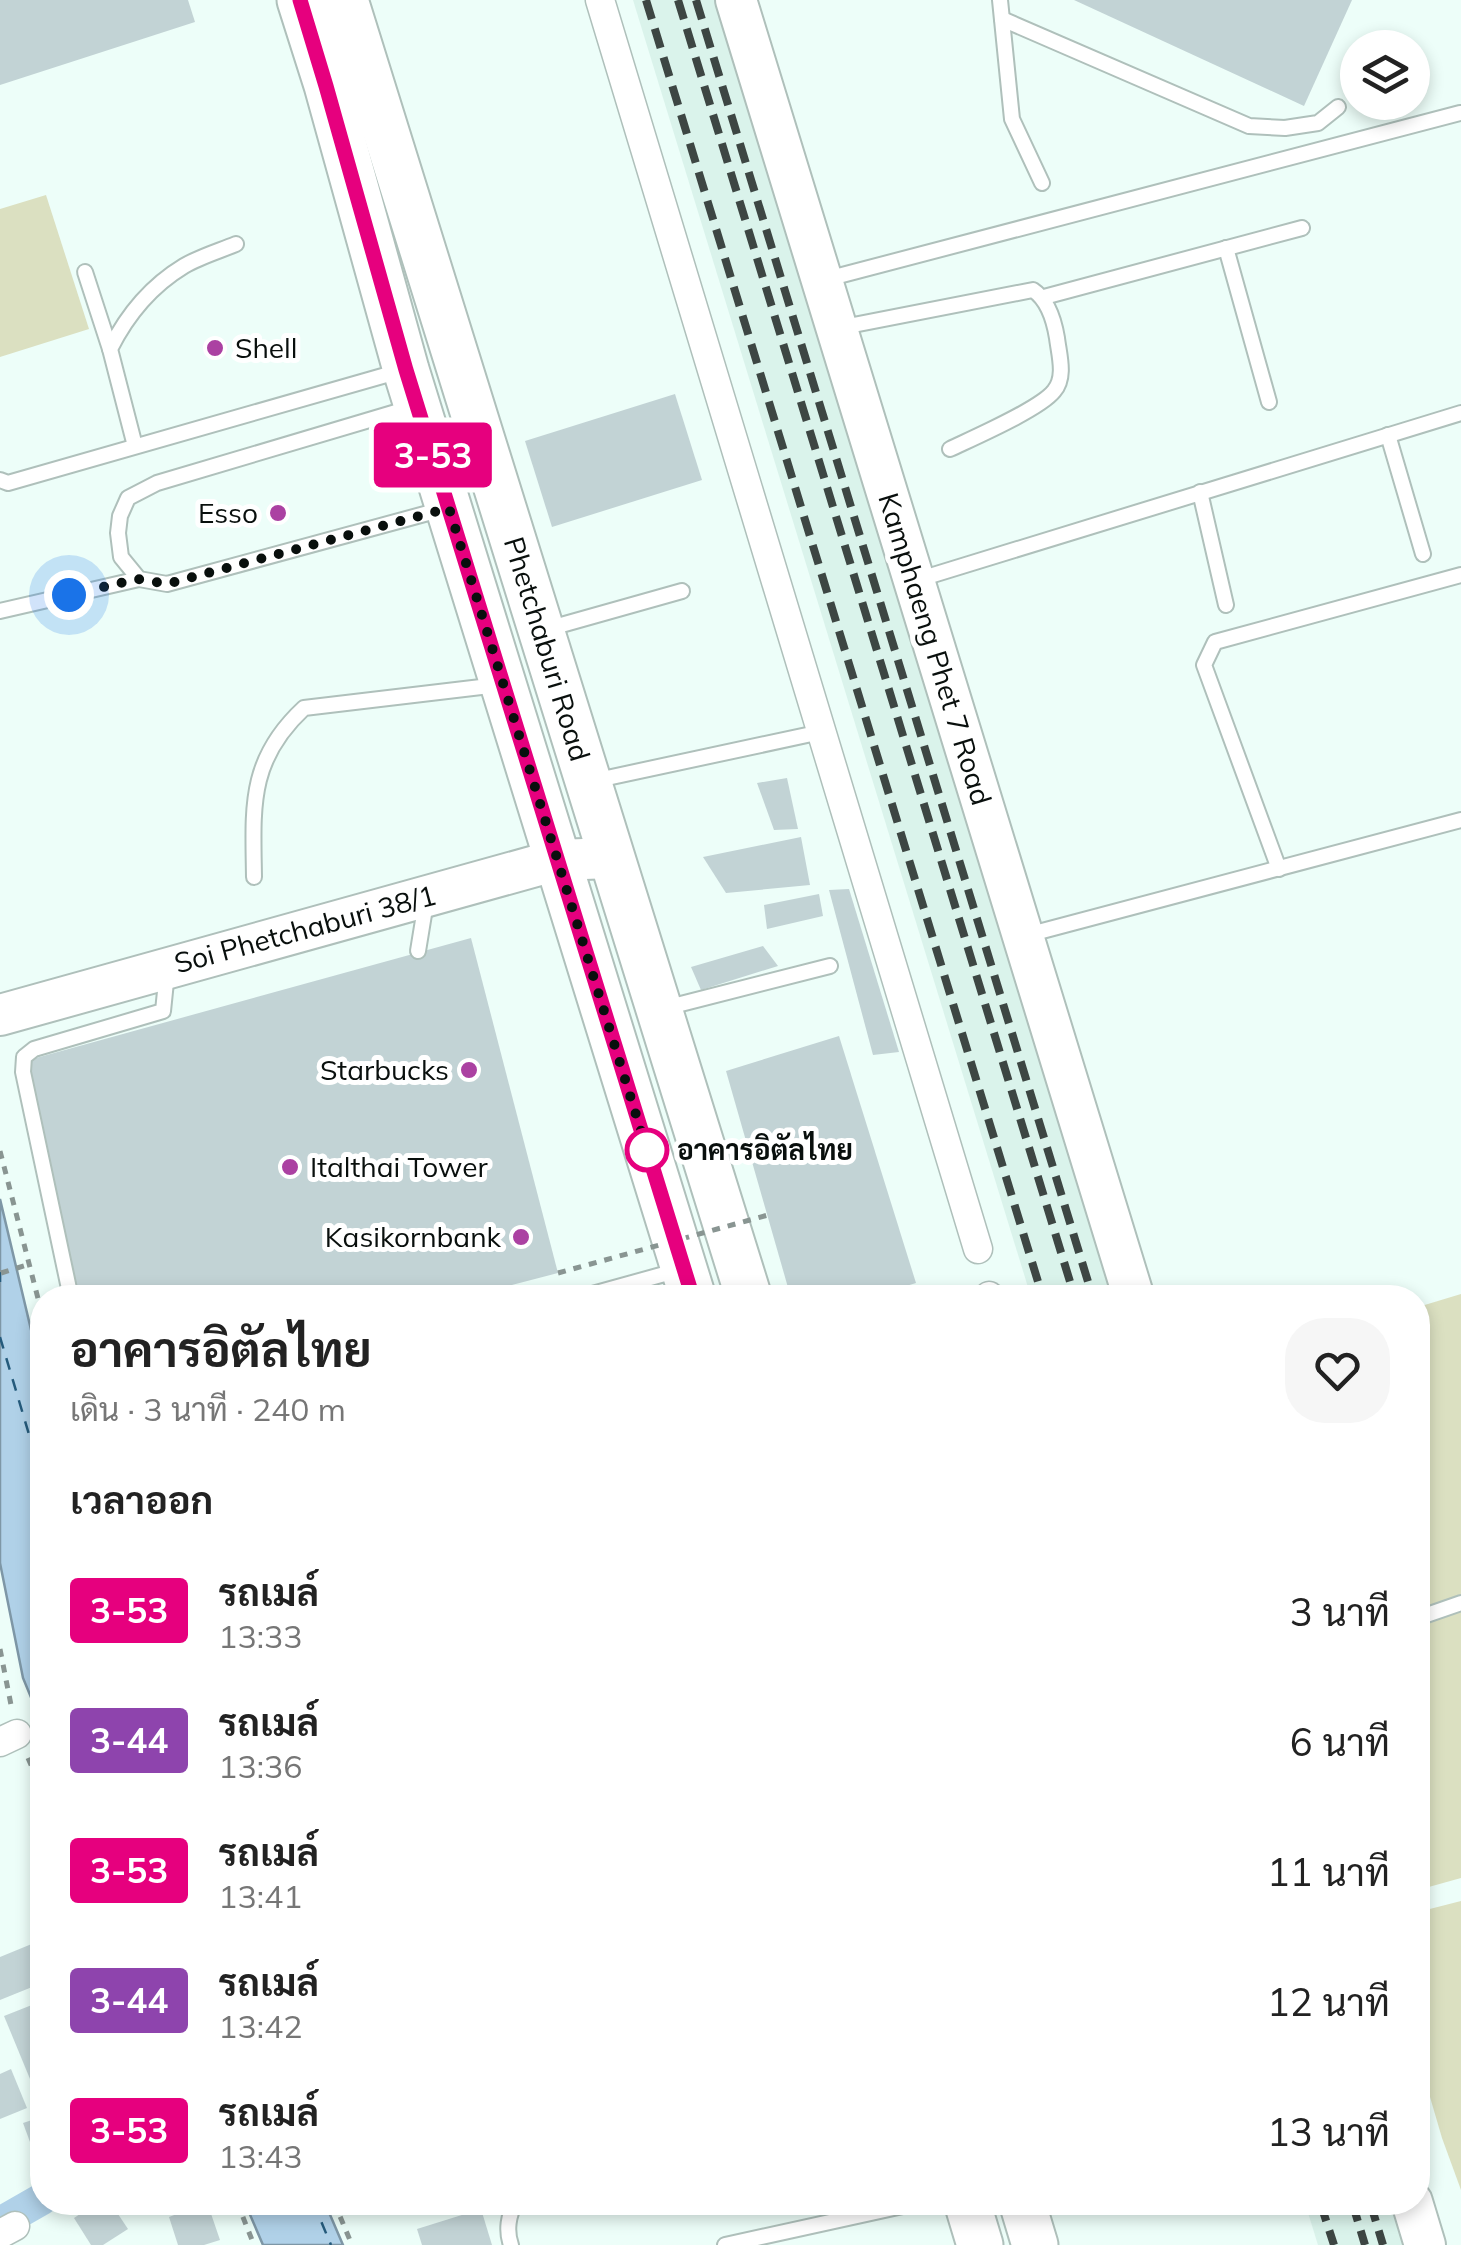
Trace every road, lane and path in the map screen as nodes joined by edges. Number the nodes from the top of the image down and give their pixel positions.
1 (300, 0) edge
2 (345, 0) edge
3 (600, 0) edge
4 (736, 0) edge
5 (1000, 0) edge
6 (1002, 18) junction
7 (1338, 107) dead end
8 (1460, 113) edge
9 (1042, 183) dead end
10 (1302, 228) dead end
11 (236, 244) dead end
12 (1226, 248) junction
13 (85, 272) dead end
14 (822, 280) junction
15 (1044, 297) junction
16 (837, 328) junction
17 (110, 349) junction
18 (411, 388) junction
19 (1269, 402) dead end
20 (1461, 412) edge
21 (1388, 435) junction
22 (135, 446) junction
23 (950, 449) dead end
24 (0, 480) edge
25 (1200, 492) junction
26 (449, 508) junction
27 (1423, 554) dead end
28 (1461, 575) edge
29 (138, 579) junction
30 (914, 581) junction
31 (682, 591) dead end
32 (1226, 605) dead end
33 (0, 612) edge
34 (541, 630) junction
35 (504, 684) junction
36 (821, 732) junction
37 (588, 782) junction
38 (1461, 820) edge
39 (612, 858) junction
40 (557, 860) junction
41 (1279, 869) junction
42 (254, 878) dead end
43 (427, 896) junction
44 (1023, 936) junction
45 (418, 951) dead end
46 (830, 966) dead end
47 (168, 967) junction
48 (659, 1010) junction
49 (0, 1015) edge
50 (0, 1152) edge
51 (768, 1216) dead end
52 (978, 1249) dead end
53 (30, 1264) junction
54 (1, 1273) edge
55 (558, 1273) dead end
56 (688, 1283) edge
57 (35, 1285) edge
58 (68, 1285) edge
59 (744, 1285) edge
60 (1130, 1285) edge
61 (1461, 1603) edge
62 (1430, 1614) edge
63 (241, 2215) edge
64 (339, 2215) edge
65 (511, 2215) edge
66 (861, 2215) edge
67 (971, 2215) edge
68 (1026, 2215) edge
69 (1416, 2215) edge
70 (254, 2245) edge
71 (352, 2245) edge
72 (511, 2245) edge
73 (725, 2245) edge
74 (980, 2245) edge
75 (1035, 2245) edge
76 (1425, 2245) edge

1 - 18 main road, Phetchaburi Road
2 - 34 main road, Phetchaburi Road
3 - 36 street
4 - 14 street, Kamphaeng Phet 7 Road
5 - 6 lane
6 - 7 lane
6 - 9 lane
8 - 14 lane
10 - 12 lane
11 - 17 lane
12 - 15 lane
12 - 19 lane
13 - 17 lane
14 - 16 street, Kamphaeng Phet 7 Road
15 - 16 lane
15 - 23 lane
16 - 30 street, Kamphaeng Phet 7 Road
17 - 22 lane
18 - 22 lane
18 - 26 main road, Phetchaburi Road
18 - 29 lane
20 - 21 lane
21 - 25 lane
21 - 27 lane
22 - 24 lane
25 - 30 lane
25 - 32 lane
26 - 29 lane
26 - 35 main road, Phetchaburi Road
28 - 41 lane
29 - 33 lane
30 - 44 street, Kamphaeng Phet 7 Road
31 - 34 lane
34 - 37 main road, Phetchaburi Road
35 - 40 main road, Phetchaburi Road
35 - 42 lane
36 - 37 lane
36 - 52 street
37 - 39 main road, Phetchaburi Road
38 - 41 lane
39 - 40 street, Soi Phetchaburi 38/1
39 - 48 main road, Phetchaburi Road
40 - 43 street, Soi Phetchaburi 38/1
40 - 56 main road, Phetchaburi Road
41 - 44 lane
43 - 45 lane
43 - 47 street, Soi Phetchaburi 38/1
44 - 60 street, Kamphaeng Phet 7 Road
46 - 48 lane
47 - 49 street, Soi Phetchaburi 38/1
47 - 58 lane
48 - 59 main road, Phetchaburi Road
50 - 53 path
51 - 55 path, bridge
53 - 54 path
53 - 57 path
61 - 62 lane
63 - 70 path
64 - 71 path
65 - 72 lane
66 - 73 lane
67 - 74 main road
68 - 75 main road
69 - 76 street

